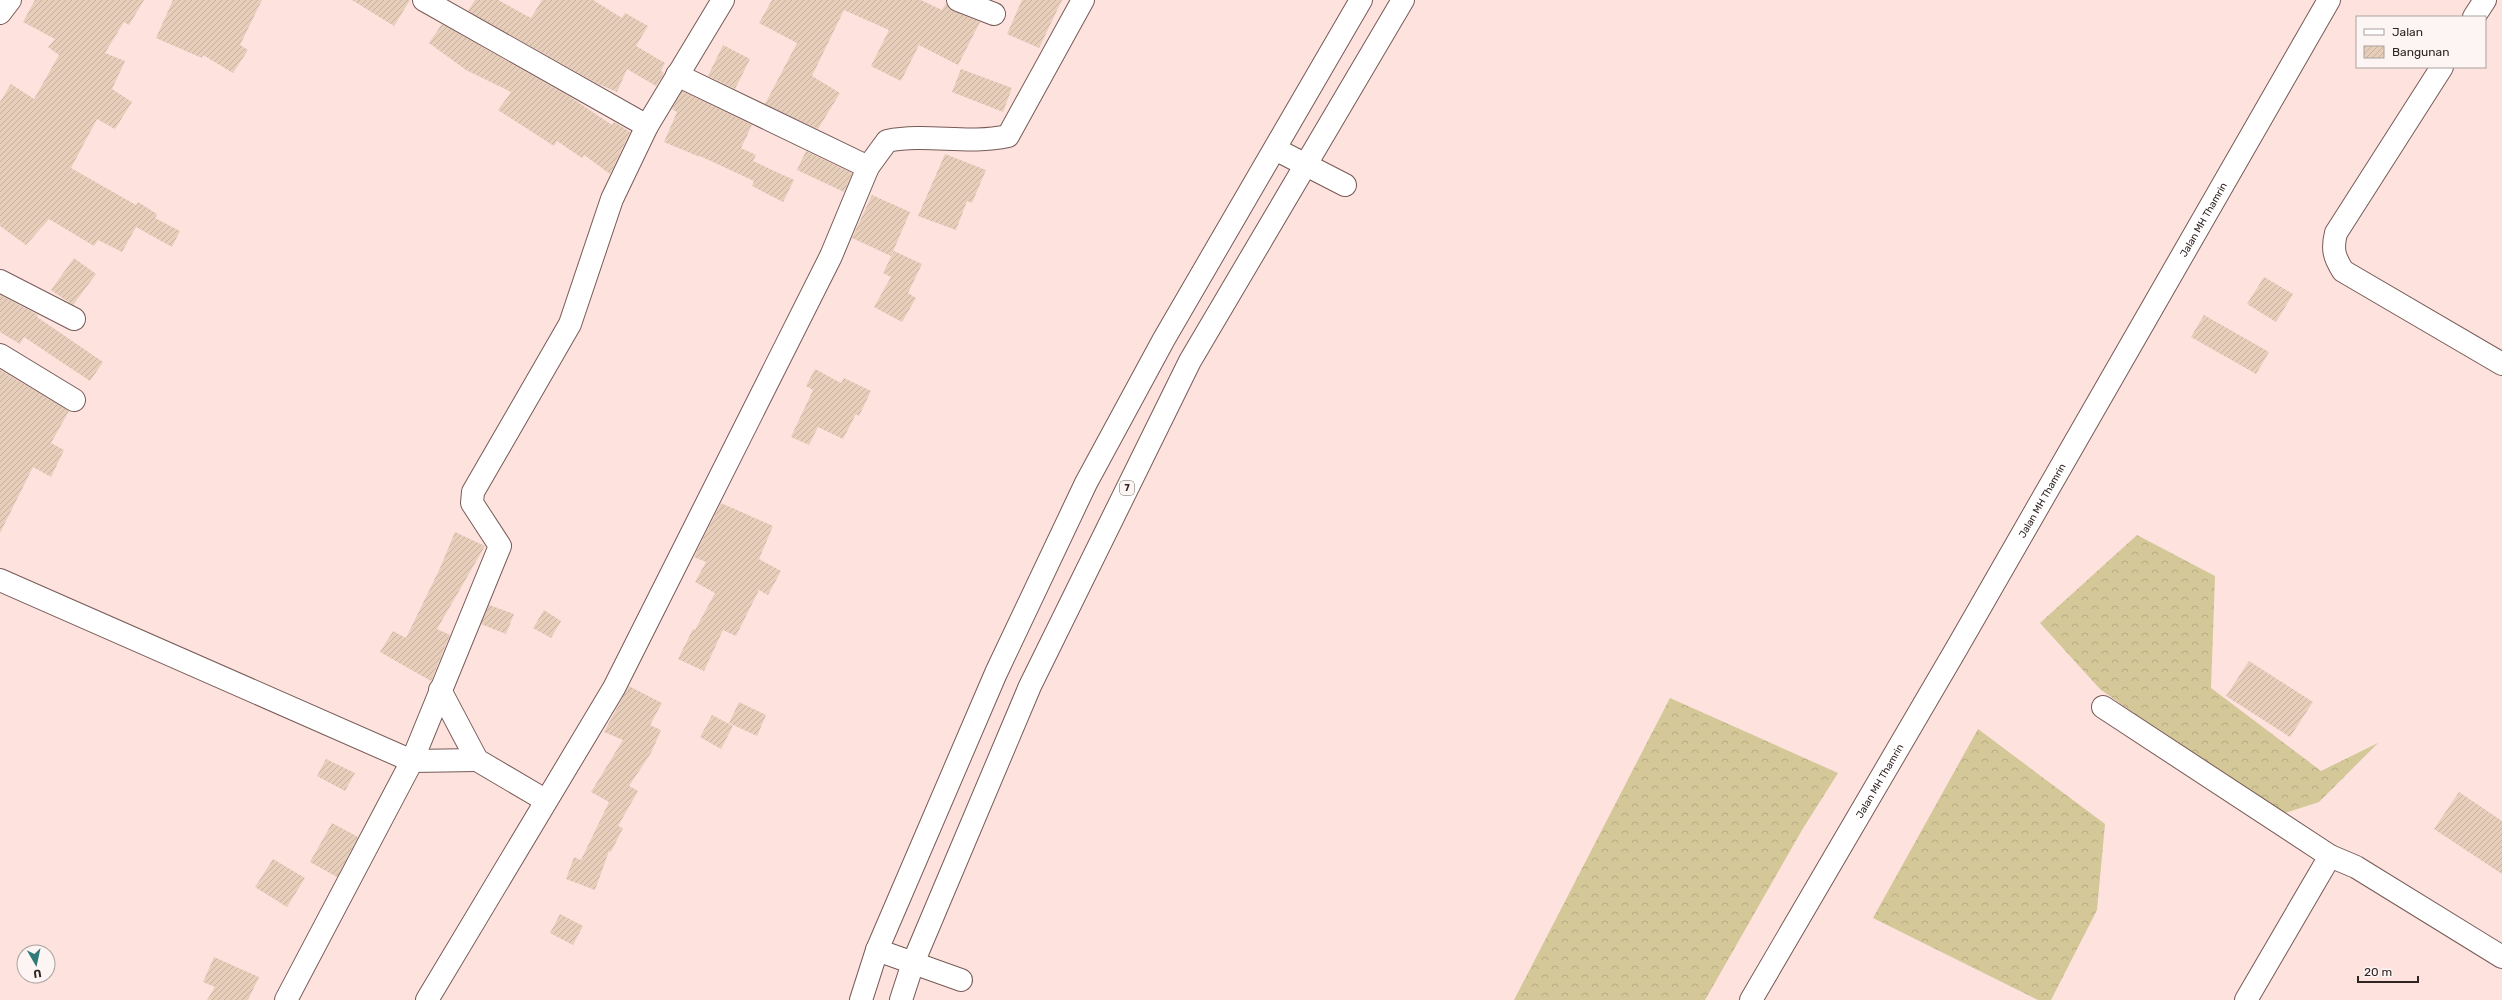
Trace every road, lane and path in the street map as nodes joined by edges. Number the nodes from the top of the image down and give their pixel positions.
1 (10, 0) edge
2 (424, 0) edge
3 (723, 0) edge
4 (958, 0) edge
5 (1083, 0) edge
6 (1361, 0) edge
7 (1403, 0) edge
8 (2329, 0) edge
9 (2485, 0) edge
10 (0, 13) edge
11 (994, 14) dead end
12 (2475, 16) edge
13 (2441, 68) edge
14 (677, 75) junction
15 (647, 126) junction
16 (1274, 149) junction
17 (1305, 165) junction
18 (868, 167) junction
19 (1345, 185) dead end
20 (0, 281) edge
21 (74, 319) dead end
22 (0, 356) edge
23 (2502, 364) edge
24 (74, 400) dead end
25 (0, 580) edge
26 (440, 690) junction
27 (2104, 707) dead end
28 (477, 760) junction
29 (412, 761) junction
30 (545, 800) junction
31 (2330, 856) junction
32 (2499, 949) edge
33 (878, 950) junction
34 (913, 963) junction
35 (961, 980) dead end
36 (286, 1000) edge
37 (428, 1000) edge
38 (861, 1000) edge
39 (901, 1000) edge
40 (1751, 1000) edge
41 (2246, 1000) edge

1 - 10 main road
2 - 15 main road
3 - 14 main road
4 - 11 main road
5 - 18 main road
6 - 16 main road
7 - 17 main road, 7
8 - 40 main road, Jalan MH Thamrin
9 - 12 main road
13 - 23 main road
14 - 15 main road
14 - 18 main road
15 - 26 main road
16 - 17 main road
16 - 33 main road
17 - 19 main road
17 - 34 main road, 7
18 - 30 main road
20 - 21 main road
22 - 24 main road
25 - 29 main road
26 - 28 main road
26 - 29 main road
27 - 31 main road
28 - 29 main road
28 - 30 main road
29 - 36 main road
30 - 37 main road
31 - 32 main road
31 - 41 main road
33 - 34 main road
33 - 38 main road
34 - 35 main road
34 - 39 main road, 7

